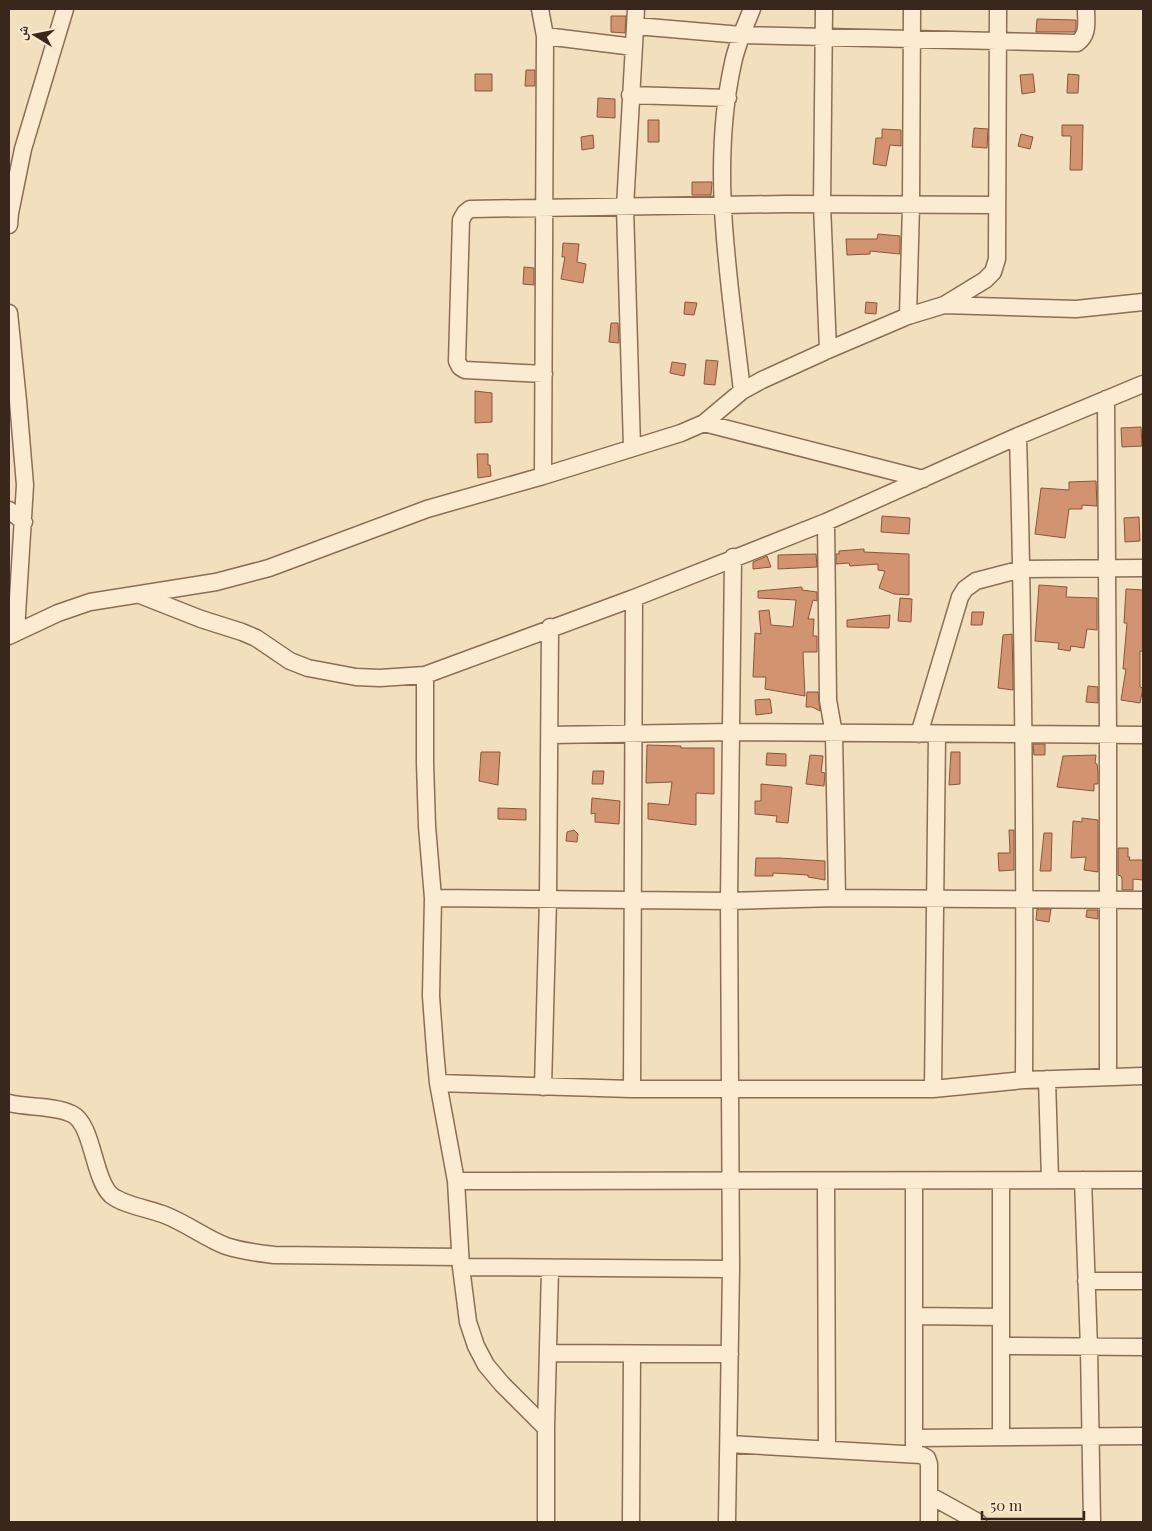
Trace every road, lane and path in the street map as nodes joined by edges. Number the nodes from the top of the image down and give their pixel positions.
1 (65, 9) edge
2 (540, 9) edge
3 (636, 9) edge
4 (752, 9) edge
5 (824, 9) edge
6 (912, 9) edge
7 (998, 9) edge
8 (1086, 9) edge
9 (636, 26) junction
10 (742, 35) junction
11 (545, 36) junction
12 (824, 36) junction
13 (912, 38) junction
14 (998, 42) junction
15 (634, 48) junction
16 (630, 95) junction
17 (728, 98) junction
18 (722, 205) junction
19 (822, 205) junction
20 (911, 205) junction
21 (996, 205) junction
22 (625, 207) junction
23 (544, 209) junction
24 (9, 225) edge
25 (1143, 302) edge
26 (944, 305) junction
27 (9, 313) edge
28 (908, 316) junction
29 (828, 350) junction
30 (544, 374) junction
31 (1143, 384) edge
32 (742, 391) junction
33 (1106, 399) junction
34 (704, 423) junction
35 (1018, 436) junction
36 (632, 448) junction
37 (543, 476) junction
38 (923, 479) junction
39 (9, 510) edge
40 (24, 522) junction
41 (826, 522) junction
42 (733, 557) junction
43 (1107, 568) junction
44 (1143, 568) edge
45 (1022, 569) junction
46 (140, 595) junction
47 (634, 598) junction
48 (550, 628) junction
49 (12, 633) edge
50 (424, 675) junction
51 (732, 732) junction
52 (1023, 733) junction
53 (550, 734) junction
54 (633, 734) junction
55 (834, 734) junction
56 (919, 734) junction
57 (937, 734) junction
58 (1108, 734) junction
59 (1143, 735) edge
60 (433, 898) junction
61 (837, 898) junction
62 (935, 898) junction
63 (548, 899) junction
64 (1024, 899) junction
65 (634, 900) junction
66 (1109, 900) junction
67 (1143, 900) edge
68 (729, 901) junction
69 (1143, 1076) edge
70 (1108, 1077) junction
71 (1047, 1079) junction
72 (1024, 1080) junction
73 (438, 1083) junction
74 (543, 1087) junction
75 (632, 1089) junction
76 (933, 1089) junction
77 (730, 1090) junction
78 (9, 1103) edge
79 (456, 1180) junction
80 (1050, 1180) junction
81 (1083, 1180) junction
82 (1143, 1180) edge
83 (730, 1181) junction
84 (826, 1181) junction
85 (914, 1181) junction
86 (1001, 1181) junction
87 (461, 1262) junction
88 (550, 1269) junction
89 (731, 1270) junction
90 (1086, 1281) junction
91 (1143, 1281) edge
92 (914, 1316) junction
93 (1001, 1317) junction
94 (1001, 1346) junction
95 (1143, 1347) edge
96 (1089, 1348) junction
97 (548, 1354) junction
98 (632, 1354) junction
99 (730, 1354) junction
100 (546, 1428) junction
101 (1091, 1436) junction
102 (1143, 1436) edge
103 (1001, 1437) junction
104 (914, 1438) junction
105 (729, 1444) junction
106 (827, 1449) junction
107 (914, 1454) junction
108 (929, 1495) junction
109 (546, 1522) edge
110 (631, 1522) edge
111 (727, 1522) edge
112 (929, 1522) edge
113 (978, 1522) edge
114 (1092, 1522) edge

1 - 24 street
2 - 11 street
3 - 9 street
4 - 10 street
5 - 12 street
6 - 13 street
7 - 14 street
8 - 14 street
9 - 10 street
9 - 15 street
10 - 12 street
10 - 17 street
11 - 15 street
11 - 23 street
12 - 13 street
12 - 19 street
13 - 14 street
13 - 20 street
14 - 21 street
15 - 16 street
16 - 17 street
16 - 22 street
17 - 18 street
18 - 19 street
18 - 22 street
18 - 32 street
19 - 20 street
19 - 29 street
20 - 21 street
20 - 28 street
21 - 26 street
22 - 23 street
22 - 36 street
23 - 30 street
23 - 30 street
25 - 26 street
26 - 28 street
27 - 40 street
28 - 29 street
29 - 32 street
30 - 37 street
31 - 33 street
32 - 34 street
33 - 35 street
33 - 43 street
34 - 36 street
34 - 38 street
35 - 38 street
35 - 45 street
36 - 37 street
37 - 46 street
38 - 41 street
39 - 40 street
40 - 49 street
41 - 42 street
41 - 55 street
42 - 47 street
42 - 51 street
43 - 44 street
43 - 45 street
43 - 58 street
45 - 52 street
45 - 56 street
46 - 49 street
46 - 50 street
47 - 48 street
47 - 54 street
48 - 50 street
48 - 53 street
50 - 60 street
51 - 54 street
51 - 55 street
51 - 68 street
52 - 57 street
52 - 58 street
52 - 64 street
53 - 54 street
53 - 63 street
54 - 65 street
55 - 56 street
55 - 61 street
56 - 57 street
57 - 62 street
58 - 59 street
58 - 66 street
60 - 63 street
60 - 73 street
61 - 62 street
61 - 68 street
62 - 64 street
62 - 76 street
63 - 65 street
63 - 74 street
64 - 66 street
64 - 72 street
65 - 68 street
65 - 75 street
66 - 67 street
66 - 70 street
68 - 77 street
69 - 70 street
70 - 71 street
71 - 72 street
71 - 80 street
72 - 76 street
73 - 74 street
73 - 79 street
74 - 75 street
75 - 77 street
76 - 77 street
77 - 83 street
78 - 87 street
79 - 83 street
79 - 87 street
80 - 81 street
80 - 86 street
81 - 82 street
81 - 90 street
83 - 84 street
83 - 89 street
84 - 85 street
84 - 106 street
85 - 86 street
85 - 92 street
86 - 93 street
87 - 88 street
87 - 100 street
88 - 89 street
88 - 97 street
89 - 99 street
90 - 91 street
90 - 96 street
92 - 93 street
92 - 104 street
93 - 94 street
94 - 96 street
94 - 103 street
95 - 96 street
96 - 101 street
97 - 98 street
97 - 100 street
98 - 99 street
98 - 110 street
99 - 105 street
100 - 109 street
101 - 102 street
101 - 103 street
101 - 114 street
103 - 104 street
104 - 107 street
105 - 106 street
105 - 111 street
106 - 107 street
107 - 108 street
108 - 112 street
108 - 113 street

